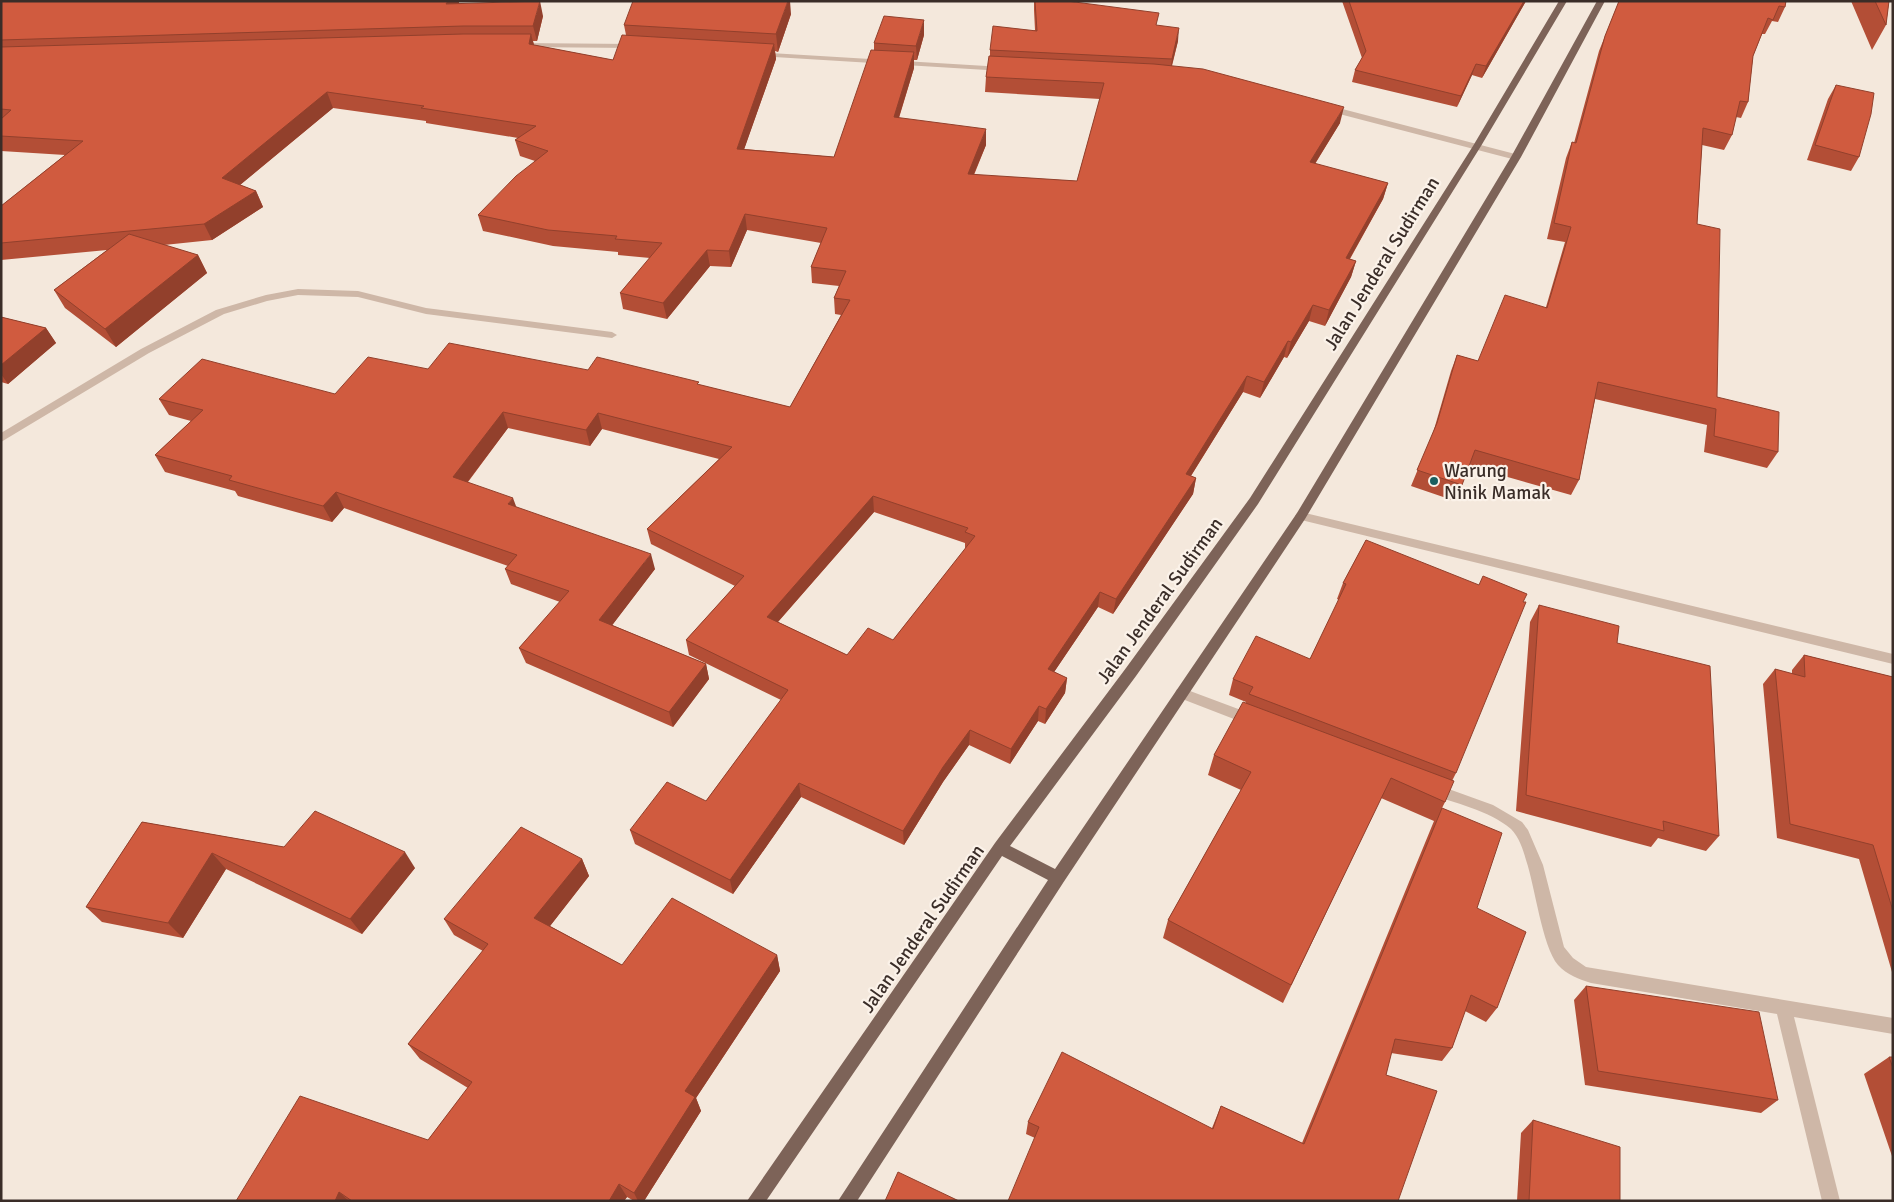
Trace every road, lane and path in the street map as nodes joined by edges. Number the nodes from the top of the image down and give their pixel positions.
1 (1563, 1) edge
2 (1601, 1) edge
3 (514, 45) edge
4 (645, 47) edge
5 (753, 53) edge
6 (1012, 69) edge
7 (1315, 105) edge
8 (1478, 146) junction
9 (1516, 157) junction
10 (612, 335) dead end
11 (1, 438) edge
12 (1302, 516) junction
13 (1893, 659) edge
14 (1182, 694) junction
15 (1266, 726) edge
16 (1415, 783) edge
17 (1000, 848) junction
18 (1058, 878) junction
19 (1784, 1010) junction
20 (1893, 1026) edge
21 (756, 1201) edge
22 (846, 1201) edge
23 (1831, 1201) edge

1 - 8 main road, Jalan Jenderal Sudirman
2 - 9 main road
3 - 4 street
5 - 6 street
7 - 8 street
8 - 9 street
8 - 17 main road, Jalan Jenderal Sudirman
9 - 12 main road
10 - 11 street
12 - 13 street
12 - 14 main road
14 - 15 street
14 - 18 main road
16 - 19 street
17 - 18 main road
17 - 21 main road, Jalan Jenderal Sudirman
18 - 22 main road
19 - 20 street
19 - 23 street

